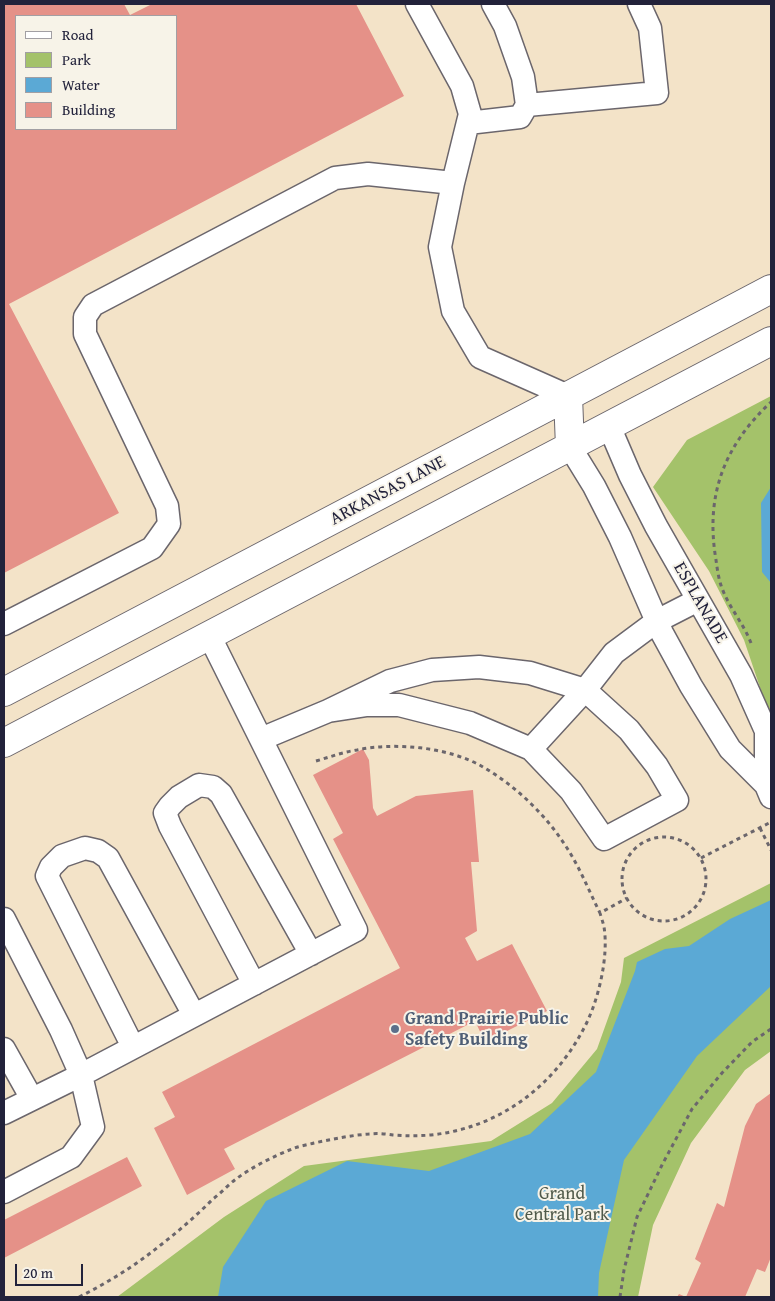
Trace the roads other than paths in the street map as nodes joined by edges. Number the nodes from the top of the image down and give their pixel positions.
1 (417, 4) edge
2 (493, 4) edge
3 (639, 4) edge
4 (527, 105) junction
5 (468, 123) junction
6 (453, 183) junction
7 (771, 289) edge
8 (771, 341) edge
9 (568, 396) junction
10 (609, 426) junction
11 (570, 447) junction
12 (698, 600) junction
13 (657, 621) junction
14 (4, 624) edge
15 (209, 636) junction
16 (585, 690) junction
17 (4, 692) edge
18 (328, 711) junction
19 (261, 739) junction
20 (4, 743) edge
21 (531, 749) junction
22 (769, 791) edge
23 (4, 919) edge
24 (311, 954) junction
25 (254, 984) junction
26 (194, 1015) junction
27 (133, 1048) junction
28 (4, 1049) edge
29 (81, 1075) junction
30 (32, 1099) junction
31 (4, 1113) edge
32 (4, 1192) edge

1 - 5 street
2 - 4 street
3 - 4 street
4 - 5 street
5 - 6 street
6 - 9 street
6 - 14 street
7 - 9 main road, ARKANSAS LANE
8 - 10 main road
9 - 10 main road
9 - 11 main road
9 - 17 main road, ARKANSAS LANE
10 - 11 main road
10 - 12 street, ESPLANADE
11 - 13 street, ESPLANADE
11 - 15 main road
12 - 13 street
12 - 22 street, ESPLANADE
13 - 16 street
13 - 22 street, ESPLANADE
15 - 19 street
15 - 20 main road
16 - 18 street
16 - 21 street
16 - 21 street
18 - 19 street
18 - 21 street
19 - 24 street
23 - 29 street
24 - 25 street
24 - 25 street
25 - 26 street
26 - 27 street
26 - 27 street
27 - 29 street
28 - 30 street
29 - 30 street
29 - 32 street
30 - 31 street

